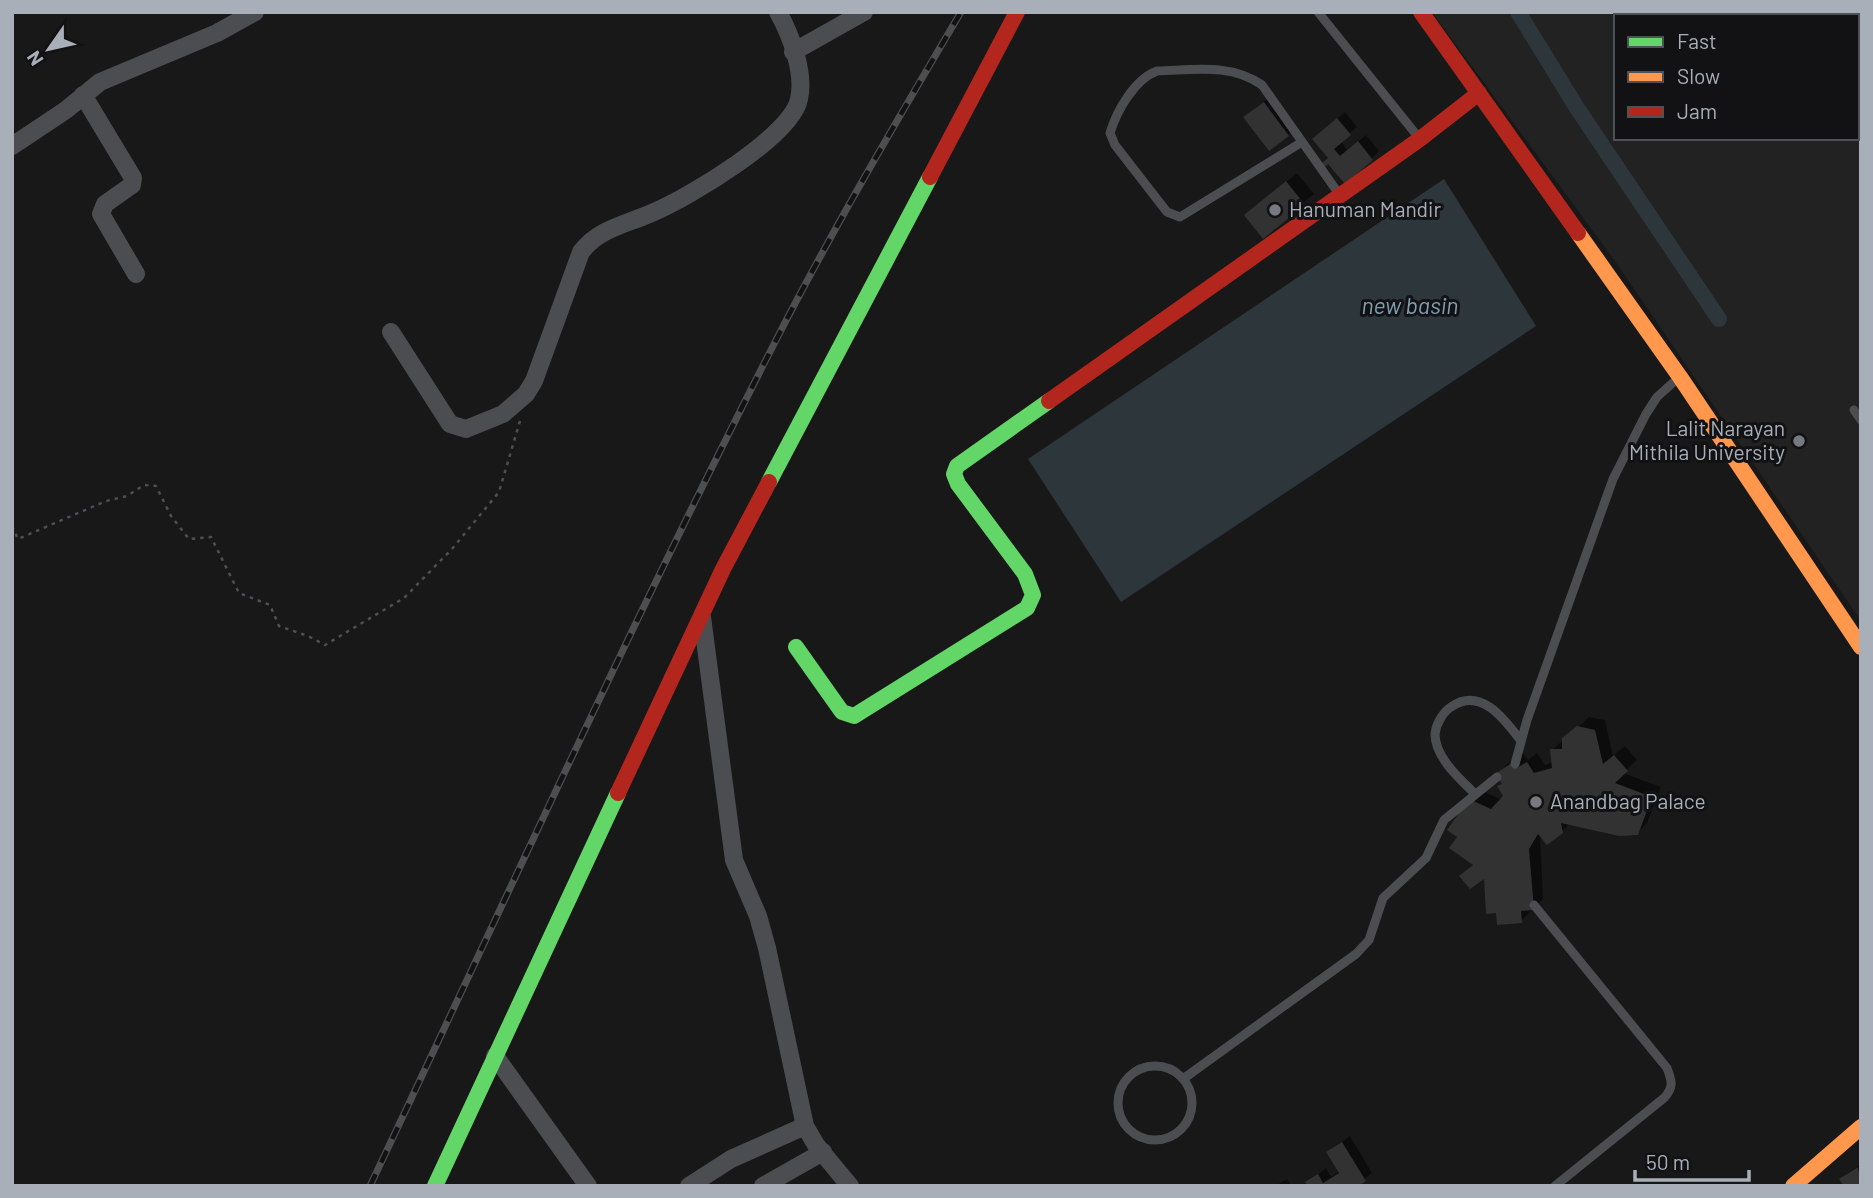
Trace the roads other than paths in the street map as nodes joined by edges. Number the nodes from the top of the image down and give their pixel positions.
1 (256, 12) edge
2 (778, 12) edge
3 (864, 12) edge
4 (1017, 12) edge
5 (1318, 12) edge
6 (1421, 12) edge
7 (793, 52) junction
8 (1479, 93) junction
9 (83, 95) junction
10 (1420, 139) junction
11 (1302, 142) junction
12 (12, 146) edge
13 (1340, 195) junction
14 (136, 274) dead end
15 (391, 331) dead end
16 (1680, 377) junction
17 (1854, 410) dead end
18 (1861, 420) edge
19 (702, 617) junction
20 (796, 647) dead end
21 (1861, 647) edge
22 (1521, 741) junction
23 (1515, 764) dead end
24 (1497, 777) dead end
25 (1474, 793) junction
26 (1534, 905) dead end
27 (495, 1056) junction
28 (1184, 1079) junction
29 (806, 1126) junction
30 (1861, 1127) edge
31 (823, 1153) junction
32 (435, 1186) edge
33 (588, 1186) edge
34 (689, 1186) edge
35 (763, 1186) edge
36 (850, 1186) edge
37 (1555, 1186) edge
38 (1793, 1186) edge

1 - 9 street
2 - 7 street
3 - 7 street
4 - 19 street
5 - 10 lane
6 - 8 street
7 - 15 street
8 - 10 street
8 - 16 street
9 - 12 street
9 - 14 street
10 - 13 street
11 - 11 lane
11 - 13 lane
13 - 20 street
16 - 21 street
16 - 22 lane
17 - 18 lane
19 - 27 street
19 - 29 street
22 - 23 lane
22 - 25 lane
24 - 25 lane
25 - 28 lane
26 - 37 lane
27 - 32 street
27 - 33 street
28 - 28 lane
29 - 31 street
29 - 34 street
30 - 38 street
31 - 35 street
31 - 36 street

